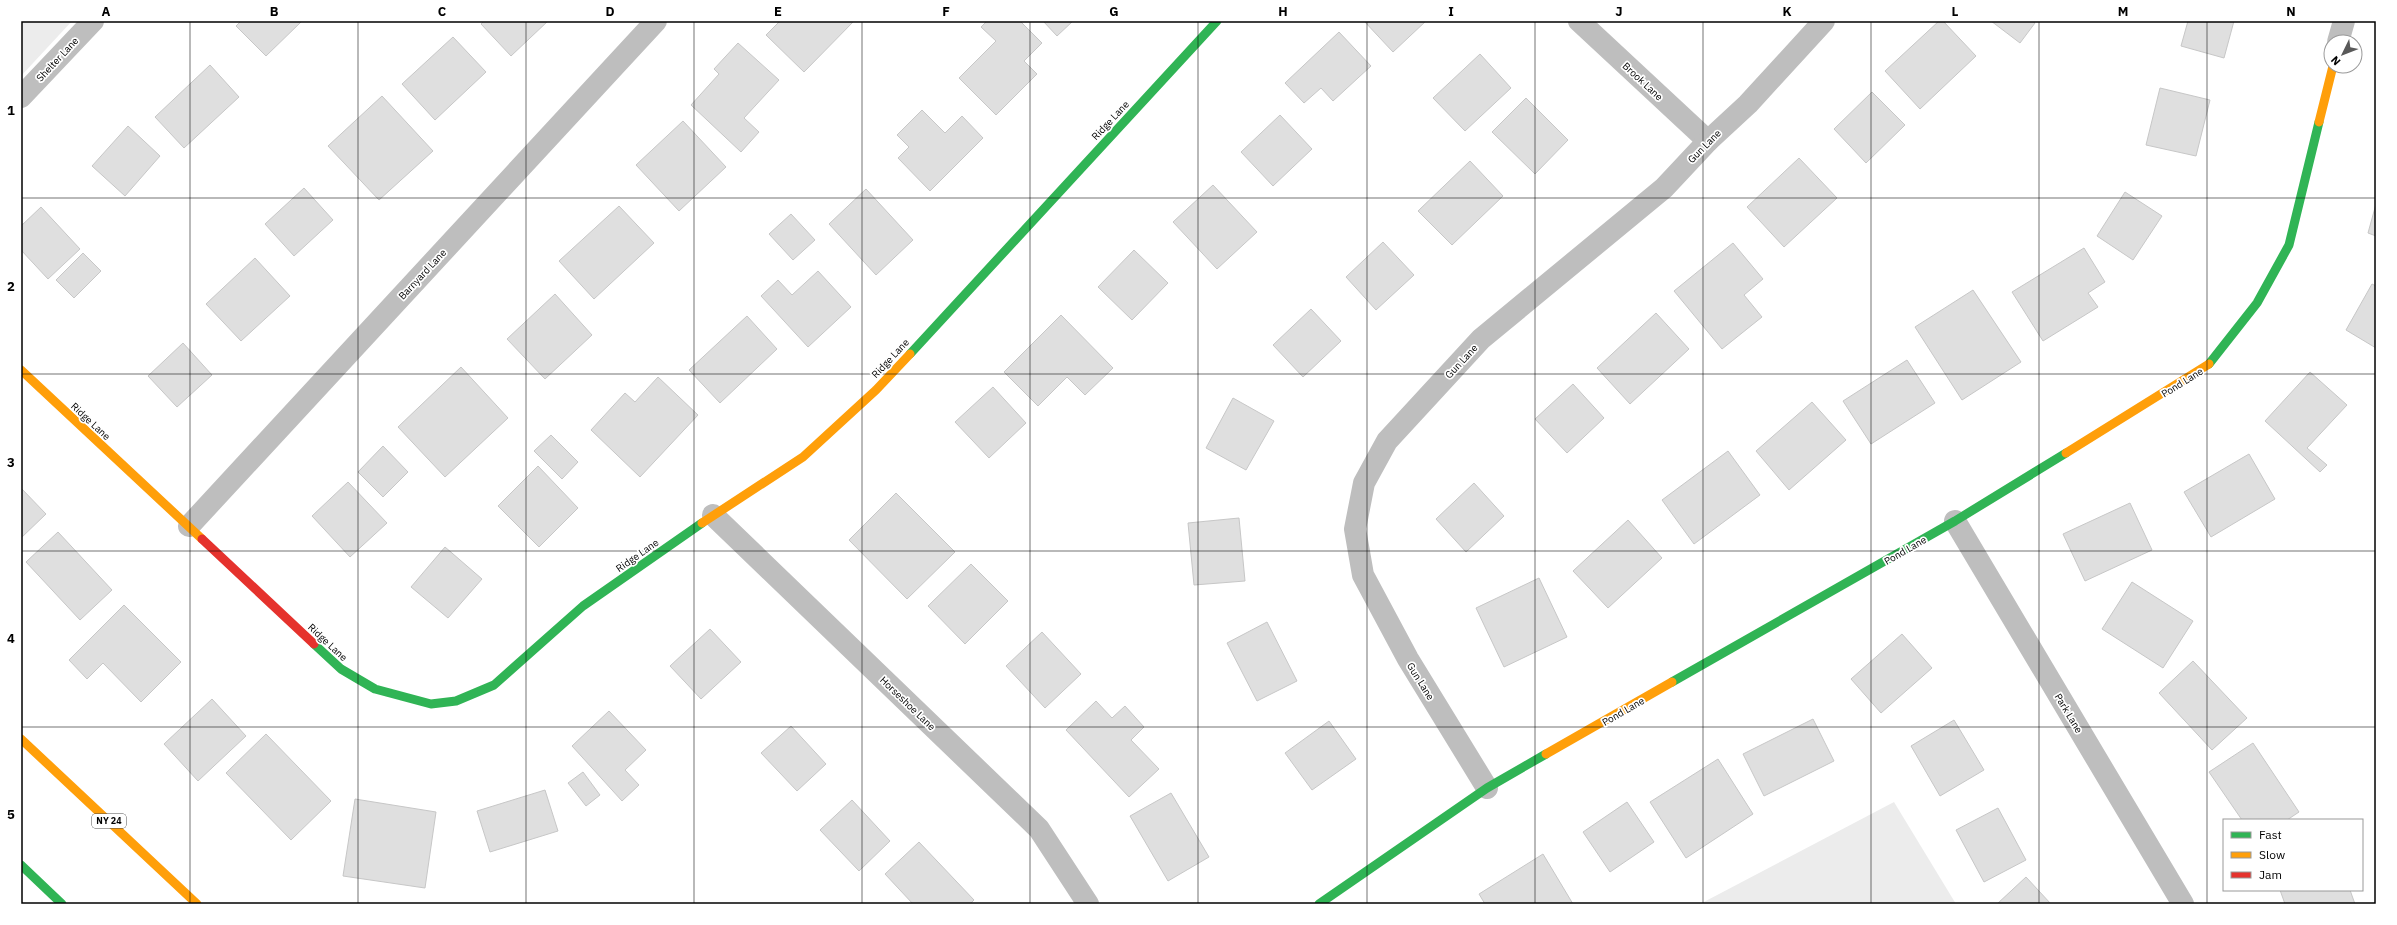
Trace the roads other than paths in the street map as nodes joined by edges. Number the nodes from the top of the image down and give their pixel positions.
1 (93, 21) edge
2 (656, 21) edge
3 (1217, 21) edge
4 (1579, 21) edge
5 (1824, 21) edge
6 (2344, 21) edge
7 (2340, 34) edge
8 (2331, 74) edge
9 (21, 97) edge
10 (1708, 141) junction
11 (21, 370) edge
12 (713, 515) junction
13 (1955, 521) junction
14 (188, 526) junction
15 (21, 739) edge
16 (1487, 788) junction
17 (21, 865) edge
18 (62, 904) edge
19 (197, 904) edge
20 (1088, 904) edge
21 (1319, 904) edge
22 (2183, 904) edge

1 - 9 street, Shelter Lane
2 - 14 street, Barnyard Lane
3 - 12 street, Ridge Lane
4 - 10 street, Brook Lane
5 - 10 street, Gun Lane
6 - 7 street
8 - 13 street, Pond Lane
10 - 16 street, Gun Lane
11 - 14 street, Ridge Lane
12 - 14 street, Ridge Lane
12 - 20 street, Horseshoe Lane
13 - 16 street, Pond Lane
13 - 22 street, Park Lane
15 - 19 street, NY 24
16 - 21 street, Pond Lane
17 - 18 street

